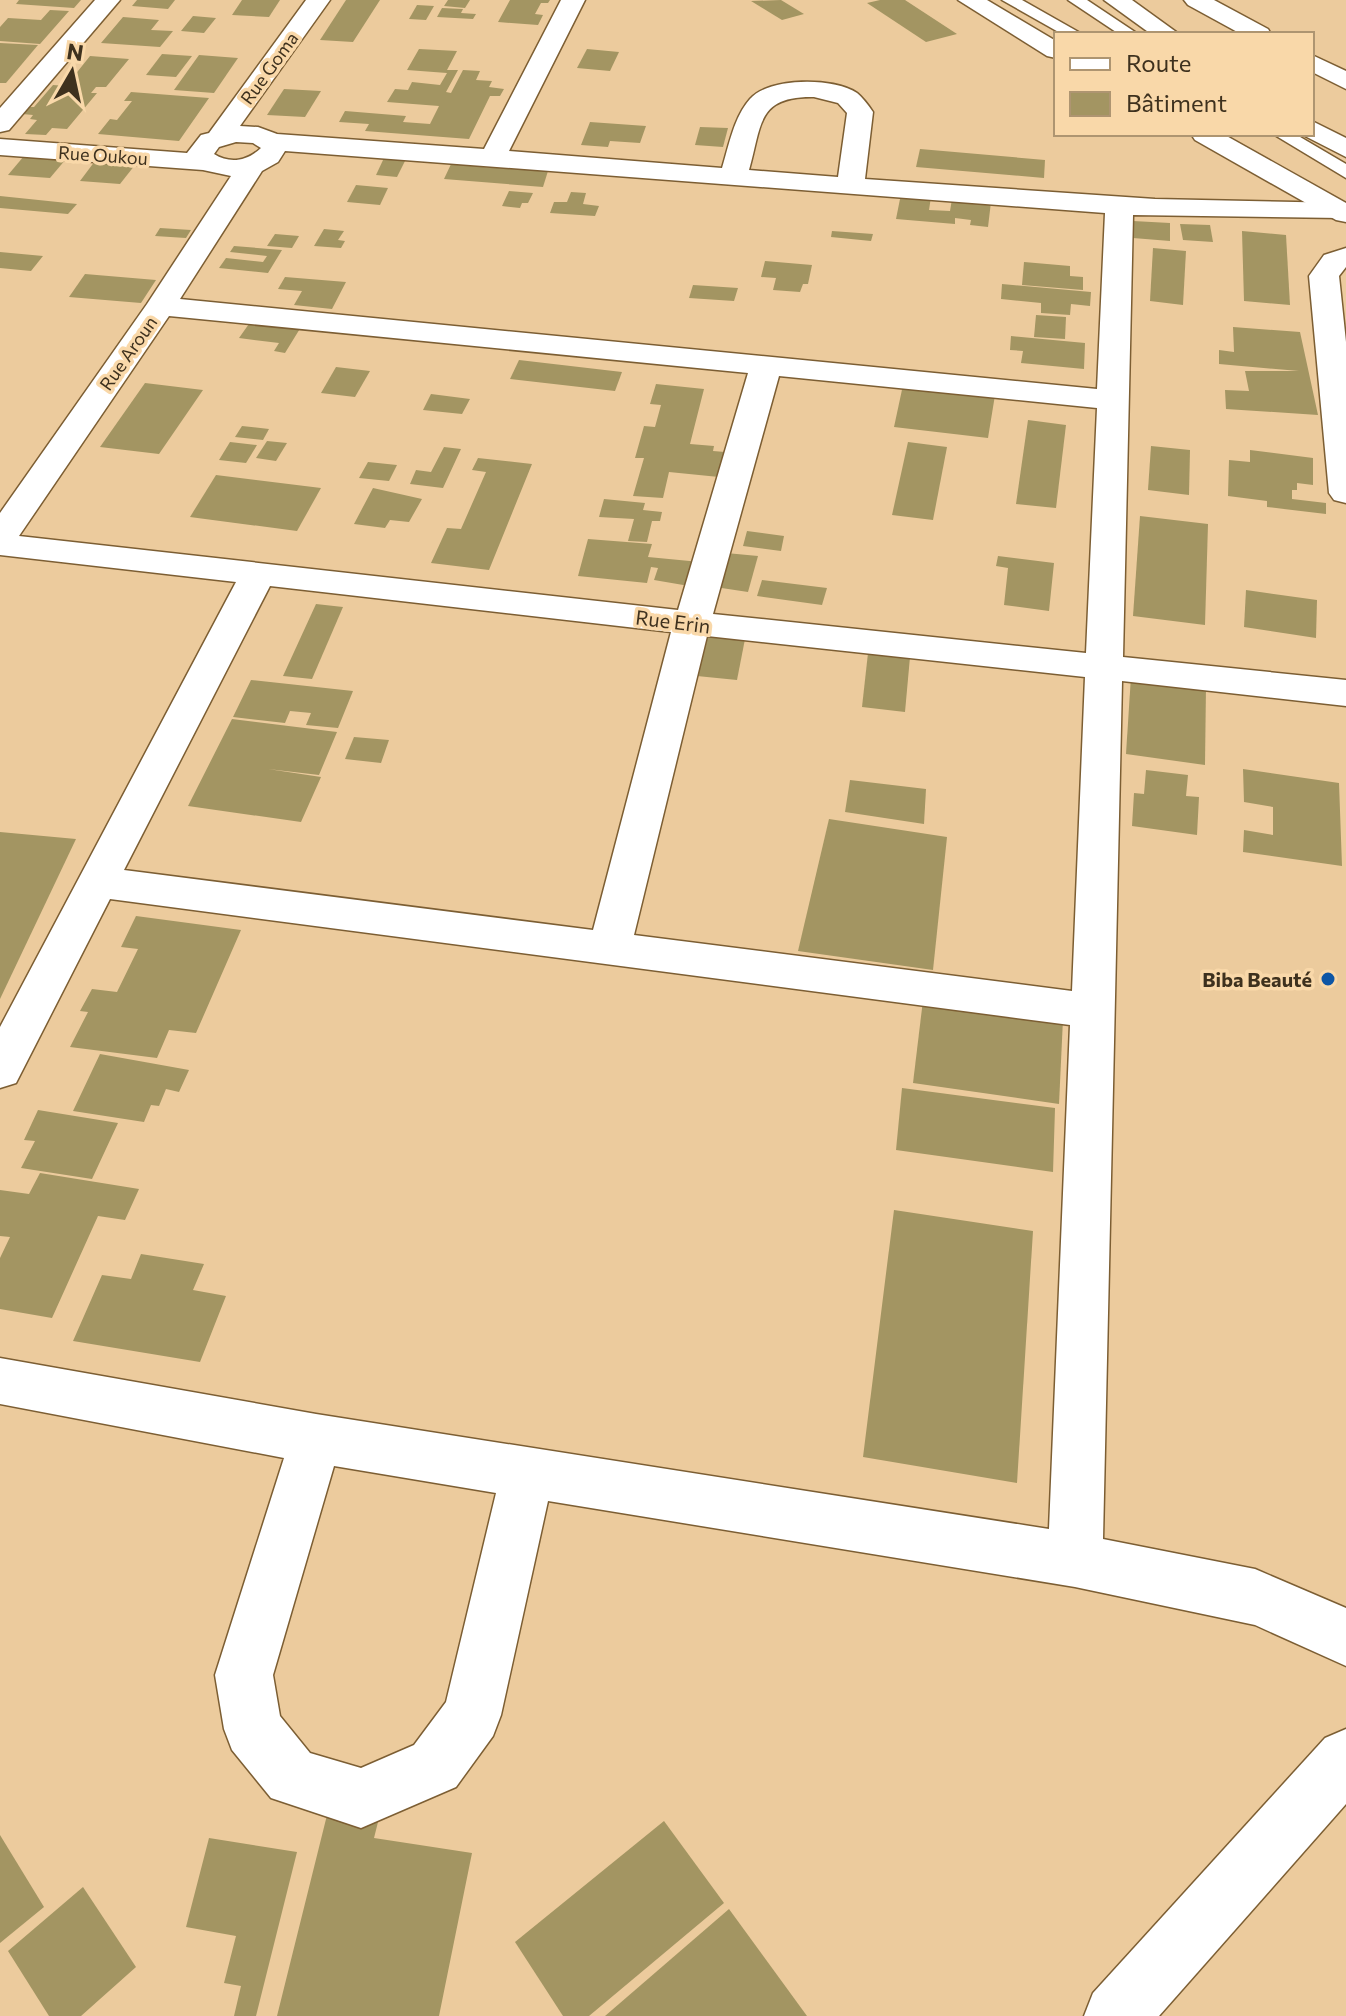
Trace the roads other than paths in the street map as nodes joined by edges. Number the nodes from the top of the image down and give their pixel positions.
1 (108, 0) edge
2 (318, 0) edge
3 (573, 0) edge
4 (970, 0) edge
5 (1010, 0) edge
6 (1076, 0) edge
7 (1116, 0) edge
8 (1196, 0) edge
9 (1070, 32) edge
10 (1127, 32) edge
11 (1164, 32) edge
12 (1255, 32) edge
13 (1054, 50) edge
14 (1314, 63) edge
15 (1346, 81) edge
16 (220, 136) junction
17 (1208, 136) edge
18 (1293, 136) edge
19 (1296, 136) edge
20 (1, 143) edge
21 (1346, 149) edge
22 (262, 153) junction
23 (493, 157) junction
24 (206, 162) junction
25 (1346, 172) edge
26 (733, 177) junction
27 (850, 187) junction
28 (1119, 208) junction
29 (1344, 212) edge
30 (1346, 257) edge
31 (161, 306) junction
32 (766, 366) junction
33 (1112, 400) junction
34 (1346, 493) edge
35 (0, 538) edge
36 (0, 544) edge
37 (259, 572) junction
38 (692, 623) junction
39 (1103, 667) junction
40 (1346, 693) edge
41 (97, 882) junction
42 (609, 950) junction
43 (1092, 1011) junction
44 (0, 1070) edge
45 (0, 1381) edge
46 (316, 1439) junction
47 (528, 1472) junction
48 (1075, 1560) junction
49 (1346, 1638) edge
50 (1346, 1759) edge
51 (1116, 2016) edge

1 - 20 street
2 - 16 street, Rue Goma
3 - 23 street
4 - 13 street
5 - 9 lane
6 - 10 lane
7 - 11 street
8 - 12 street
14 - 15 street
16 - 22 street
16 - 24 street, Rue Goma
17 - 29 street
18 - 25 lane
19 - 21 street
20 - 24 street, Rue Oukou
22 - 23 street
22 - 24 street, Rue Oukou
22 - 31 street, Rue Aroun
23 - 26 street
26 - 27 street
26 - 27 street
27 - 28 street
28 - 29 street
28 - 33 street
30 - 34 street
31 - 32 street
31 - 35 street, Rue Aroun
32 - 33 street
32 - 38 street
33 - 39 street
36 - 37 street, Rue Erin
37 - 38 street, Rue Erin
37 - 41 street
38 - 39 street, Rue Erin
38 - 42 street
39 - 40 street, Rue Erin
39 - 43 street
41 - 42 street
41 - 44 street
42 - 43 street
43 - 48 street
45 - 46 street
46 - 47 street
46 - 47 street
47 - 48 street
48 - 49 street
50 - 51 street

